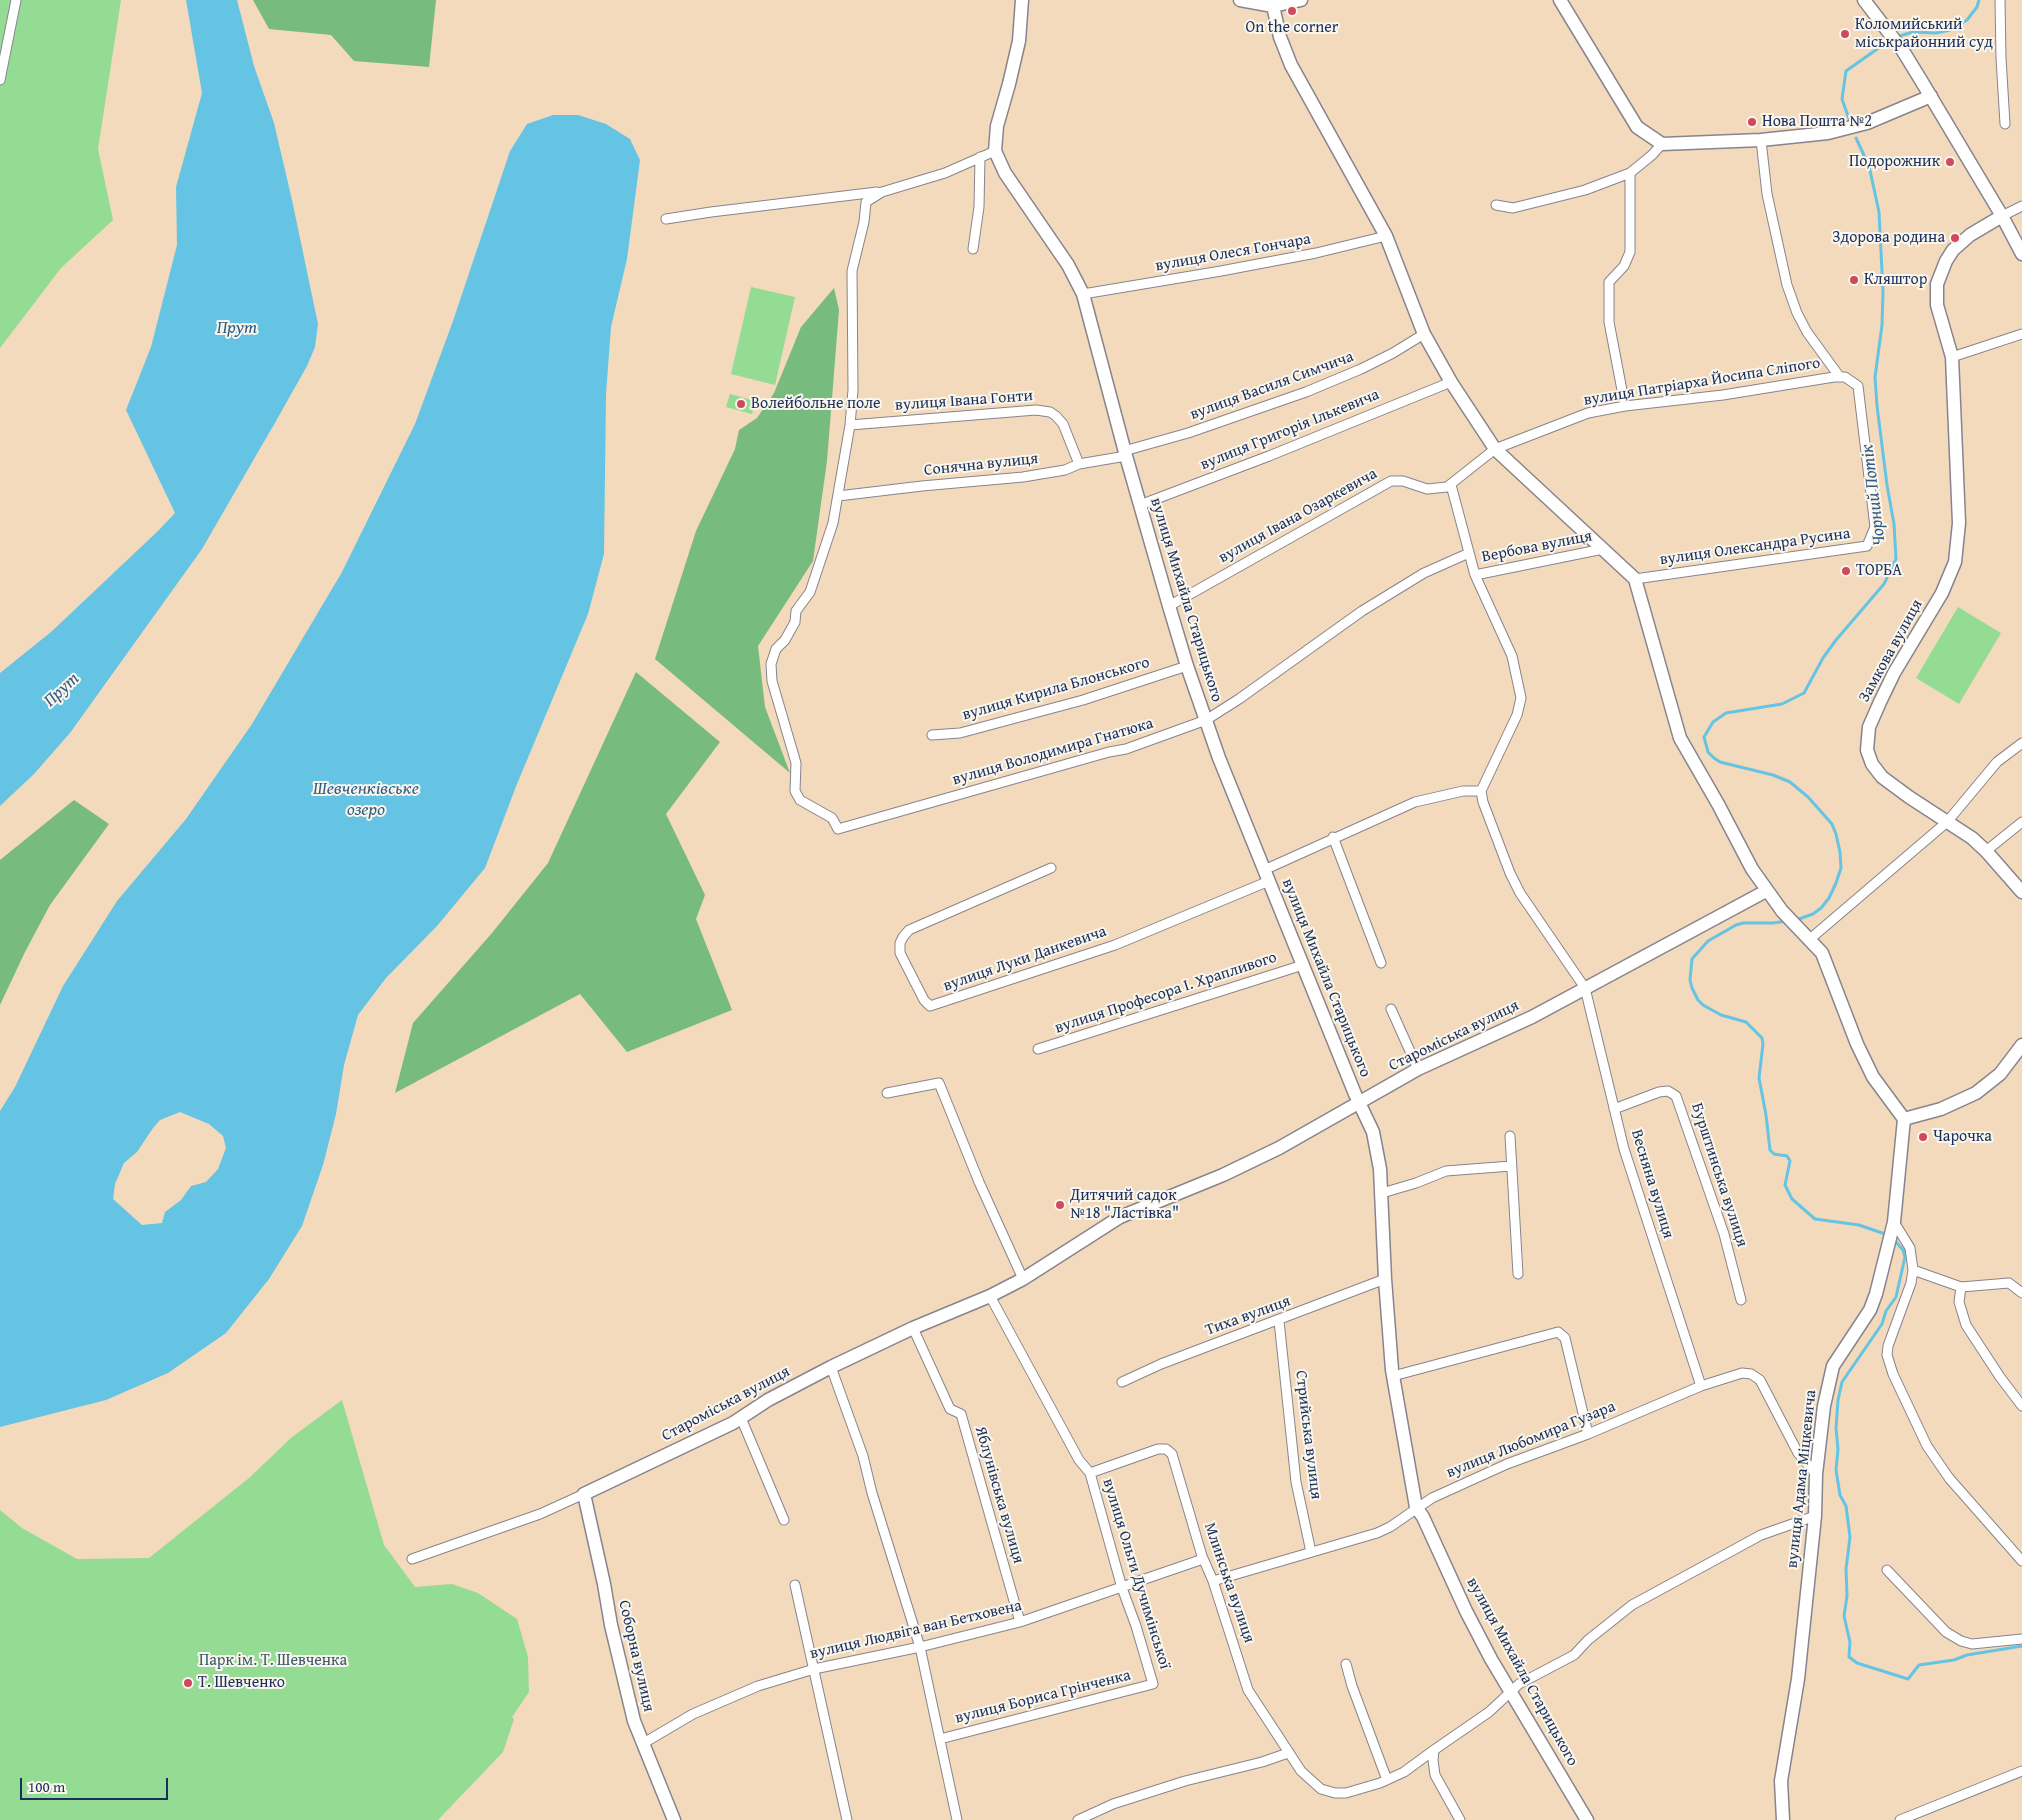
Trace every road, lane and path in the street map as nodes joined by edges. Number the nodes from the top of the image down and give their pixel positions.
1 (16, 0) edge
2 (1022, 0) edge
3 (1240, 0) edge
4 (1301, 0) edge
5 (1560, 0) edge
6 (1864, 0) edge
7 (2000, 0) edge
8 (1273, 6) junction
9 (0, 80) edge
10 (1931, 96) junction
11 (2005, 124) dead end
12 (1761, 140) junction
13 (1662, 144) junction
14 (994, 151) junction
15 (980, 157) junction
16 (1630, 173) junction
17 (882, 192) junction
18 (1496, 205) dead end
19 (2022, 206) edge
20 (2002, 216) junction
21 (666, 219) dead end
22 (1386, 236) junction
23 (974, 249) dead end
24 (2022, 254) edge
25 (1083, 294) junction
26 (1424, 334) junction
27 (2022, 334) edge
28 (1952, 357) junction
29 (1839, 376) junction
30 (1451, 382) junction
31 (1858, 386) joint
32 (1626, 406) junction
33 (850, 425) junction
34 (1494, 449) junction
35 (1125, 453) junction
36 (1079, 464) junction
37 (1450, 485) junction
38 (838, 496) junction
39 (1140, 505) junction
40 (1604, 549) junction
41 (1469, 553) junction
42 (1476, 575) junction
43 (1635, 579) junction
44 (1169, 606) junction
45 (1187, 666) junction
46 (1206, 720) junction
47 (932, 735) dead end
48 (2022, 743) edge
49 (1481, 791) junction
50 (1947, 822) junction
51 (2022, 822) edge
52 (1334, 837) junction
53 (1986, 851) junction
54 (1051, 868) dead end
55 (1266, 876) junction
56 (1766, 890) junction
57 (2022, 892) edge
58 (1810, 939) junction
59 (1381, 963) dead end
60 (1303, 965) junction
61 (1585, 988) junction
62 (1391, 1009) dead end
63 (2022, 1045) edge
64 (1038, 1049) dead end
65 (1418, 1069) junction
66 (887, 1093) dead end
67 (1359, 1102) junction
68 (1614, 1109) junction
69 (1904, 1119) junction
70 (1510, 1136) dead end
71 (1512, 1166) junction
72 (1382, 1193) junction
73 (1894, 1222) junction
74 (1913, 1270) junction
75 (1518, 1274) dead end
76 (1023, 1279) junction
77 (1385, 1279) junction
78 (1961, 1287) junction
79 (2022, 1293) edge
80 (990, 1296) junction
81 (1741, 1300) dead end
82 (1279, 1321) junction
83 (913, 1328) junction
84 (831, 1367) junction
85 (1393, 1376) junction
86 (1122, 1382) dead end
87 (1701, 1386) junction
88 (2022, 1406) edge
89 (741, 1418) junction
90 (1588, 1434) junction
91 (1090, 1473) junction
92 (1816, 1474) junction
93 (584, 1494) junction
94 (1416, 1507) junction
95 (1815, 1516) junction
96 (784, 1520) dead end
97 (1311, 1552) junction
98 (412, 1559) dead end
99 (1203, 1559) junction
100 (2022, 1561) edge
101 (1886, 1570) dead end
102 (1213, 1581) junction
103 (795, 1585) dead end
104 (1122, 1588) junction
105 (1020, 1622) junction
106 (2022, 1639) edge
107 (920, 1647) junction
108 (1346, 1664) dead end
109 (814, 1669) junction
110 (1153, 1684) joint
111 (1510, 1693) junction
112 (940, 1739) junction
113 (642, 1744) junction
114 (1434, 1750) junction
115 (1288, 1753) junction
116 (2022, 1770) edge
117 (1387, 1780) junction
118 (674, 1820) edge
119 (847, 1820) edge
120 (957, 1820) edge
121 (1078, 1820) edge
122 (1460, 1820) edge
123 (1587, 1820) edge
124 (1783, 1820) edge
125 (1900, 1820) edge

1 - 9 street
2 - 14 street
3 - 8 street
4 - 8 street
5 - 13 street
6 - 10 street
7 - 11 street
8 - 22 street
10 - 12 street
10 - 20 street
12 - 13 street
12 - 29 street
13 - 16 street
14 - 15 street
14 - 25 street, вулиця Михайла Старицького
15 - 17 street
15 - 23 street
16 - 18 street
16 - 32 street
17 - 21 street
17 - 33 street
19 - 20 street
20 - 24 street
20 - 28 street, Замкова вулиця
22 - 25 street, вулиця Олеся Гончара
22 - 26 street
25 - 35 street, вулиця Михайла Старицького
26 - 30 street
26 - 35 street, вулиця Василя Симчича
27 - 28 street
28 - 50 street, Замкова вулиця
29 - 31 street, вулиця Патріарха Йосипа Сліпого
29 - 32 street, вулиця Патріарха Йосипа Сліпого
30 - 34 street
30 - 39 street, вулиця Григорія Ількевича
31 - 43 street, вулиця Олександра Русина
32 - 34 street, вулиця Патріарха Йосипа Сліпого
33 - 36 street, вулиця Івана Гонти
33 - 38 street
34 - 37 street
34 - 40 street
35 - 36 street, Сонячна вулиця
35 - 39 street, вулиця Михайла Старицького
36 - 38 street, Сонячна вулиця
37 - 41 street
37 - 44 street, вулиця Івана Озаркевича
38 - 46 street, вулиця Володимира Гнатюка
39 - 44 street, вулиця Михайла Старицького
40 - 42 street, Вербова вулиця
40 - 43 street
41 - 42 street
41 - 46 street, вулиця Володимира Гнатюка
42 - 49 street
43 - 56 street
44 - 45 street, вулиця Михайла Старицького
45 - 46 street, вулиця Михайла Старицького
45 - 47 street, вулиця Кирила Блонського
46 - 55 street, вулиця Михайла Старицького
48 - 50 street
49 - 52 street, вулиця Луки Данкевича
49 - 61 street
50 - 53 street, Замкова вулиця
50 - 58 street
51 - 53 street
52 - 55 street, вулиця Луки Данкевича
52 - 59 street
53 - 57 street, Замкова вулиця
54 - 55 street, вулиця Луки Данкевича
55 - 60 street, вулиця Михайла Старицького
56 - 58 street
56 - 61 street, Староміська вулиця
58 - 69 street
60 - 64 street, вулиця Професора І. Храпливого
60 - 67 street, вулиця Михайла Старицького
61 - 65 street, Староміська вулиця
61 - 68 street, Весняна вулиця
62 - 65 street
63 - 69 street
65 - 67 street, Староміська вулиця
66 - 76 street
67 - 72 street, вулиця Михайла Старицького
67 - 76 street, Староміська вулиця
68 - 81 street, Бурштинська вулиця
68 - 87 street, Весняна вулиця
69 - 73 street, вулиця Адама Міцкевича
70 - 71 street
71 - 72 street
71 - 75 street
72 - 77 street, вулиця Михайла Старицького
73 - 74 street
73 - 92 street, вулиця Адама Міцкевича
74 - 78 street
74 - 100 street
76 - 80 street, Староміська вулиця
77 - 82 street, Тиха вулиця
77 - 85 street, вулиця Михайла Старицького
78 - 79 street
78 - 88 street
80 - 83 street, Староміська вулиця
80 - 91 street
82 - 86 street, Тиха вулиця
82 - 97 street, Стрийська вулиця
83 - 84 street, Староміська вулиця
83 - 105 street, Яблунівська вулиця
84 - 89 street, Староміська вулиця
84 - 107 street
85 - 90 street
85 - 94 street, вулиця Михайла Старицького
87 - 90 street, вулиця Любомира Гузара
87 - 92 street, вулиця Любомира Гузара
89 - 93 street, Староміська вулиця
89 - 96 street
90 - 94 street, вулиця Любомира Гузара
91 - 99 street, Млинська вулиця
91 - 104 street, вулиця Ольги Дучимінської
92 - 95 street, вулиця Адама Міцкевича
93 - 98 street, Староміська вулиця
93 - 113 street, Соборна вулиця
94 - 97 street, вулиця Любомира Гузара
94 - 111 street, вулиця Михайла Старицького
95 - 111 street, Млинська вулиця
95 - 124 street, вулиця Адама Міцкевича
97 - 102 street, вулиця Любомира Гузара
99 - 102 street, Млинська вулиця
99 - 104 street, вулиця Людвіга ван Бетховена
101 - 106 street
102 - 115 street, Млинська вулиця
103 - 109 street
104 - 105 street, вулиця Людвіга ван Бетховена
104 - 110 street, вулиця Ольги Дучимінської
105 - 107 street, вулиця Людвіга ван Бетховена
107 - 109 street, вулиця Людвіга ван Бетховена
107 - 112 street
108 - 117 street
109 - 113 street, вулиця Людвіга ван Бетховена
109 - 119 street
110 - 112 street, вулиця Бориса Грінченка
111 - 114 street, Млинська вулиця
111 - 123 street, вулиця Михайла Старицького
112 - 120 street
113 - 118 street, Соборна вулиця
114 - 117 street, Млинська вулиця
114 - 122 street
115 - 117 street, Млинська вулиця
115 - 121 street
116 - 125 street

